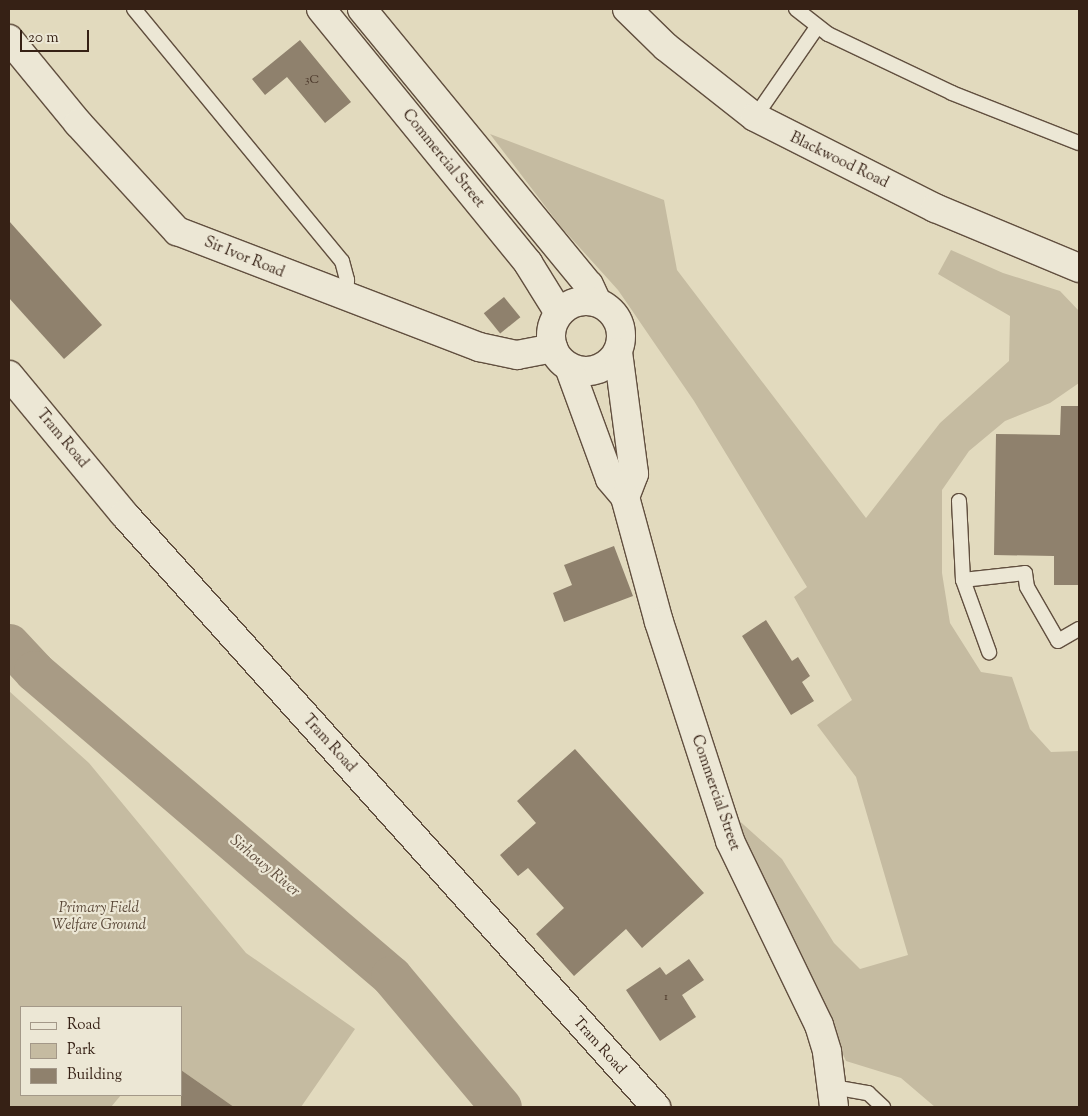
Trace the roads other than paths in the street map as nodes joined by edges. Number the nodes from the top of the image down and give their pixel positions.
1 (134, 9) edge
2 (321, 9) edge
3 (362, 9) edge
4 (627, 9) edge
5 (796, 9) edge
6 (817, 27) junction
7 (11, 45) edge
8 (755, 117) junction
9 (1079, 143) edge
10 (1079, 268) edge
11 (346, 299) junction
12 (596, 302) junction
13 (559, 313) junction
14 (618, 352) junction
15 (561, 358) junction
16 (9, 375) edge
17 (625, 497) junction
18 (959, 501) dead end
19 (963, 580) junction
20 (1079, 628) edge
21 (988, 652) dead end
22 (833, 1097) edge
23 (656, 1107) edge
24 (883, 1107) edge

1 - 11 lane
2 - 13 main road, Commercial Street
3 - 12 main road
4 - 8 main road, Blackwood Road
5 - 6 lane
6 - 8 lane
6 - 9 lane
7 - 11 main road, Sir Ivor Road
8 - 10 main road, Blackwood Road
11 - 15 main road, Sir Ivor Road
12 - 13 main road
12 - 14 main road
13 - 15 main road, Commercial Street
14 - 15 main road
14 - 17 main road
15 - 17 main road, Commercial Street
16 - 23 main road, Tram Road
17 - 22 main road, Commercial Street
18 - 19 lane
19 - 20 lane
19 - 21 lane
22 - 24 lane

